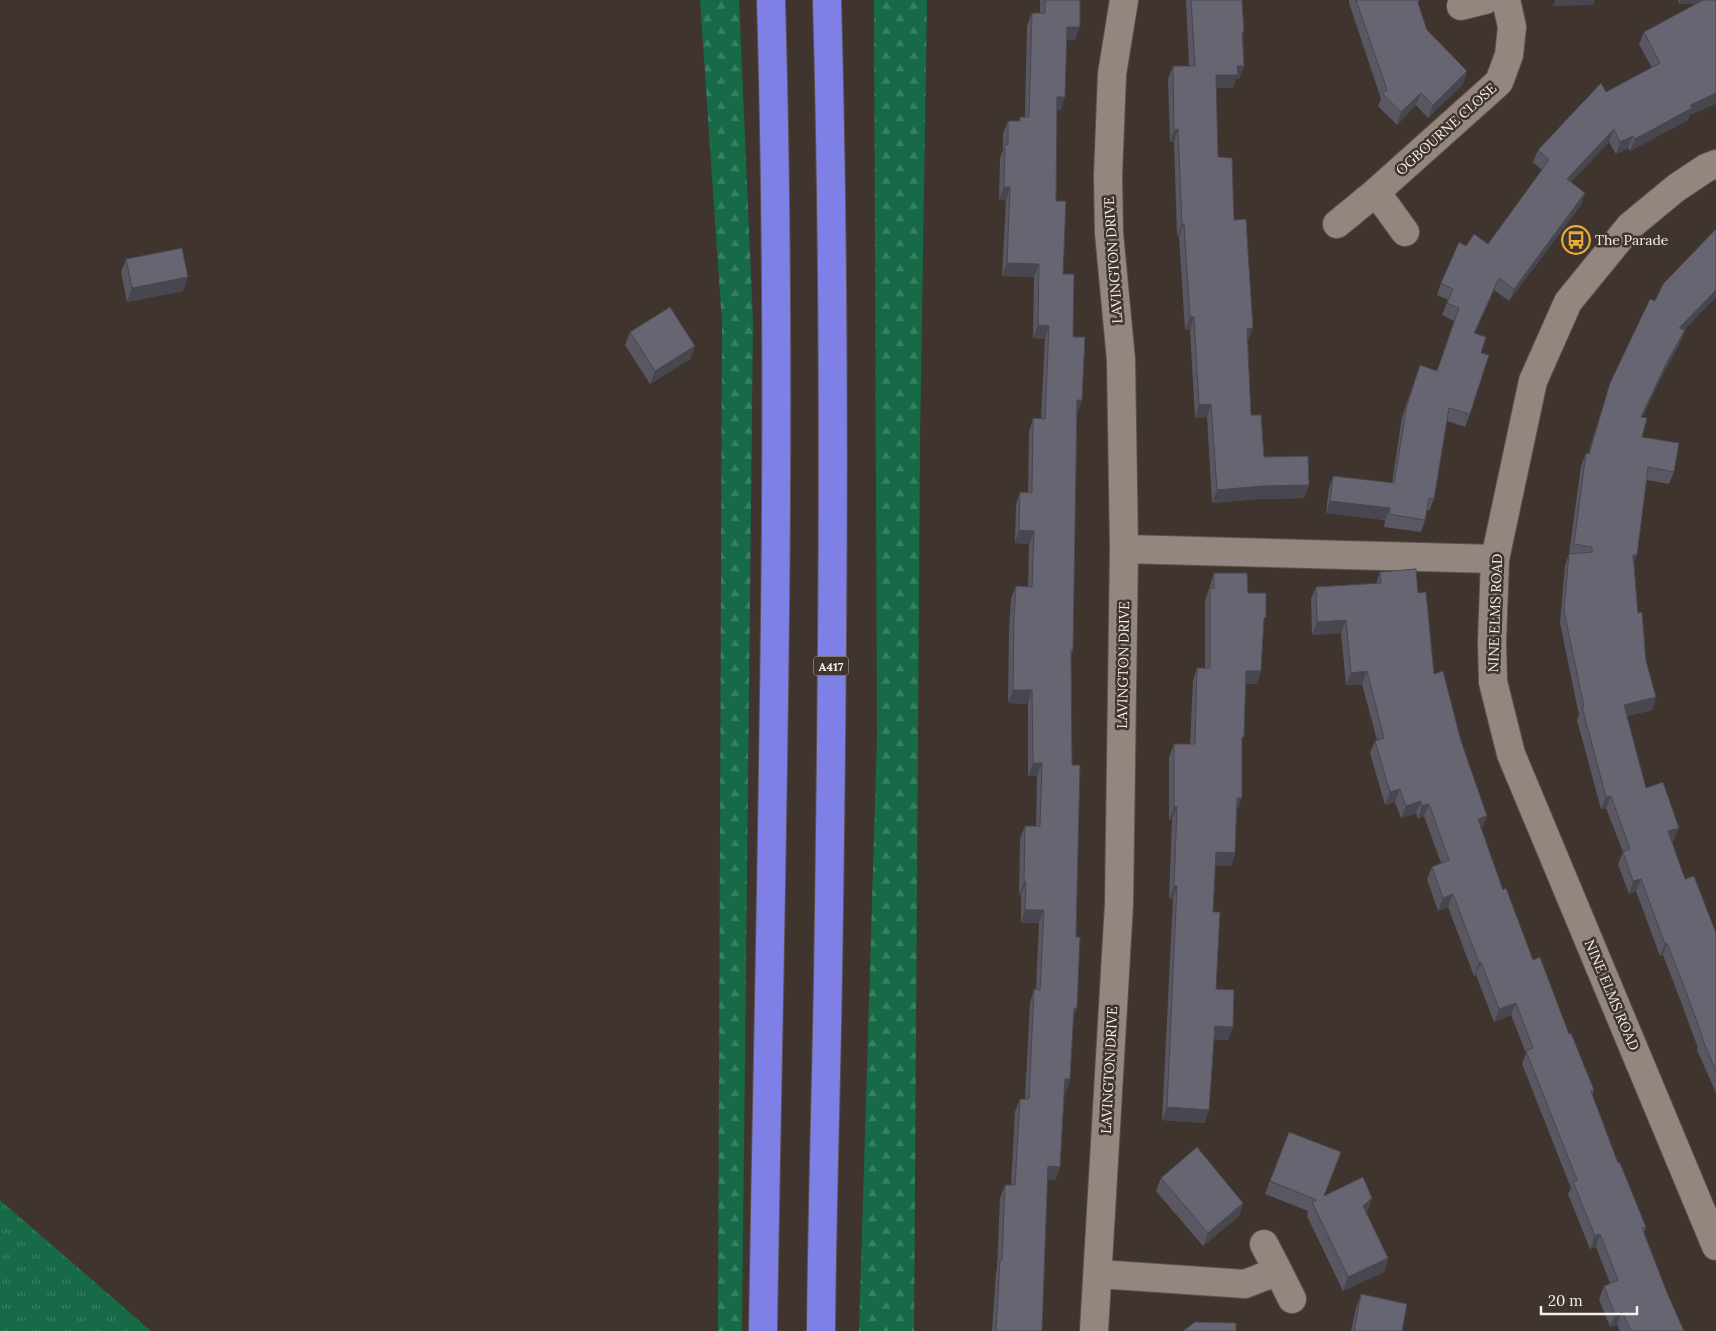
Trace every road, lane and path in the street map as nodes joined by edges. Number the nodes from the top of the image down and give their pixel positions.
1 (771, 0) edge
2 (827, 0) edge
3 (1124, 0) edge
4 (1506, 0) edge
5 (1716, 164) edge
6 (1376, 192) junction
7 (1337, 224) dead end
8 (1405, 232) dead end
9 (1124, 549) junction
10 (1495, 559) junction
11 (1264, 1244) dead end
12 (1716, 1246) edge
13 (1278, 1271) junction
14 (1098, 1274) junction
15 (1292, 1299) dead end
16 (763, 1331) edge
17 (821, 1331) edge
18 (1094, 1331) edge

1 - 16 highway
2 - 17 highway, A417
3 - 9 street, LAVINGTON DRIVE
4 - 6 street, OGBOURNE CLOSE
5 - 10 street, NINE ELMS ROAD
6 - 7 street, OGBOURNE CLOSE
6 - 8 street
9 - 10 street
9 - 14 street, LAVINGTON DRIVE
10 - 12 street, NINE ELMS ROAD
11 - 13 street
13 - 14 street
13 - 15 street
14 - 18 street, LAVINGTON DRIVE

